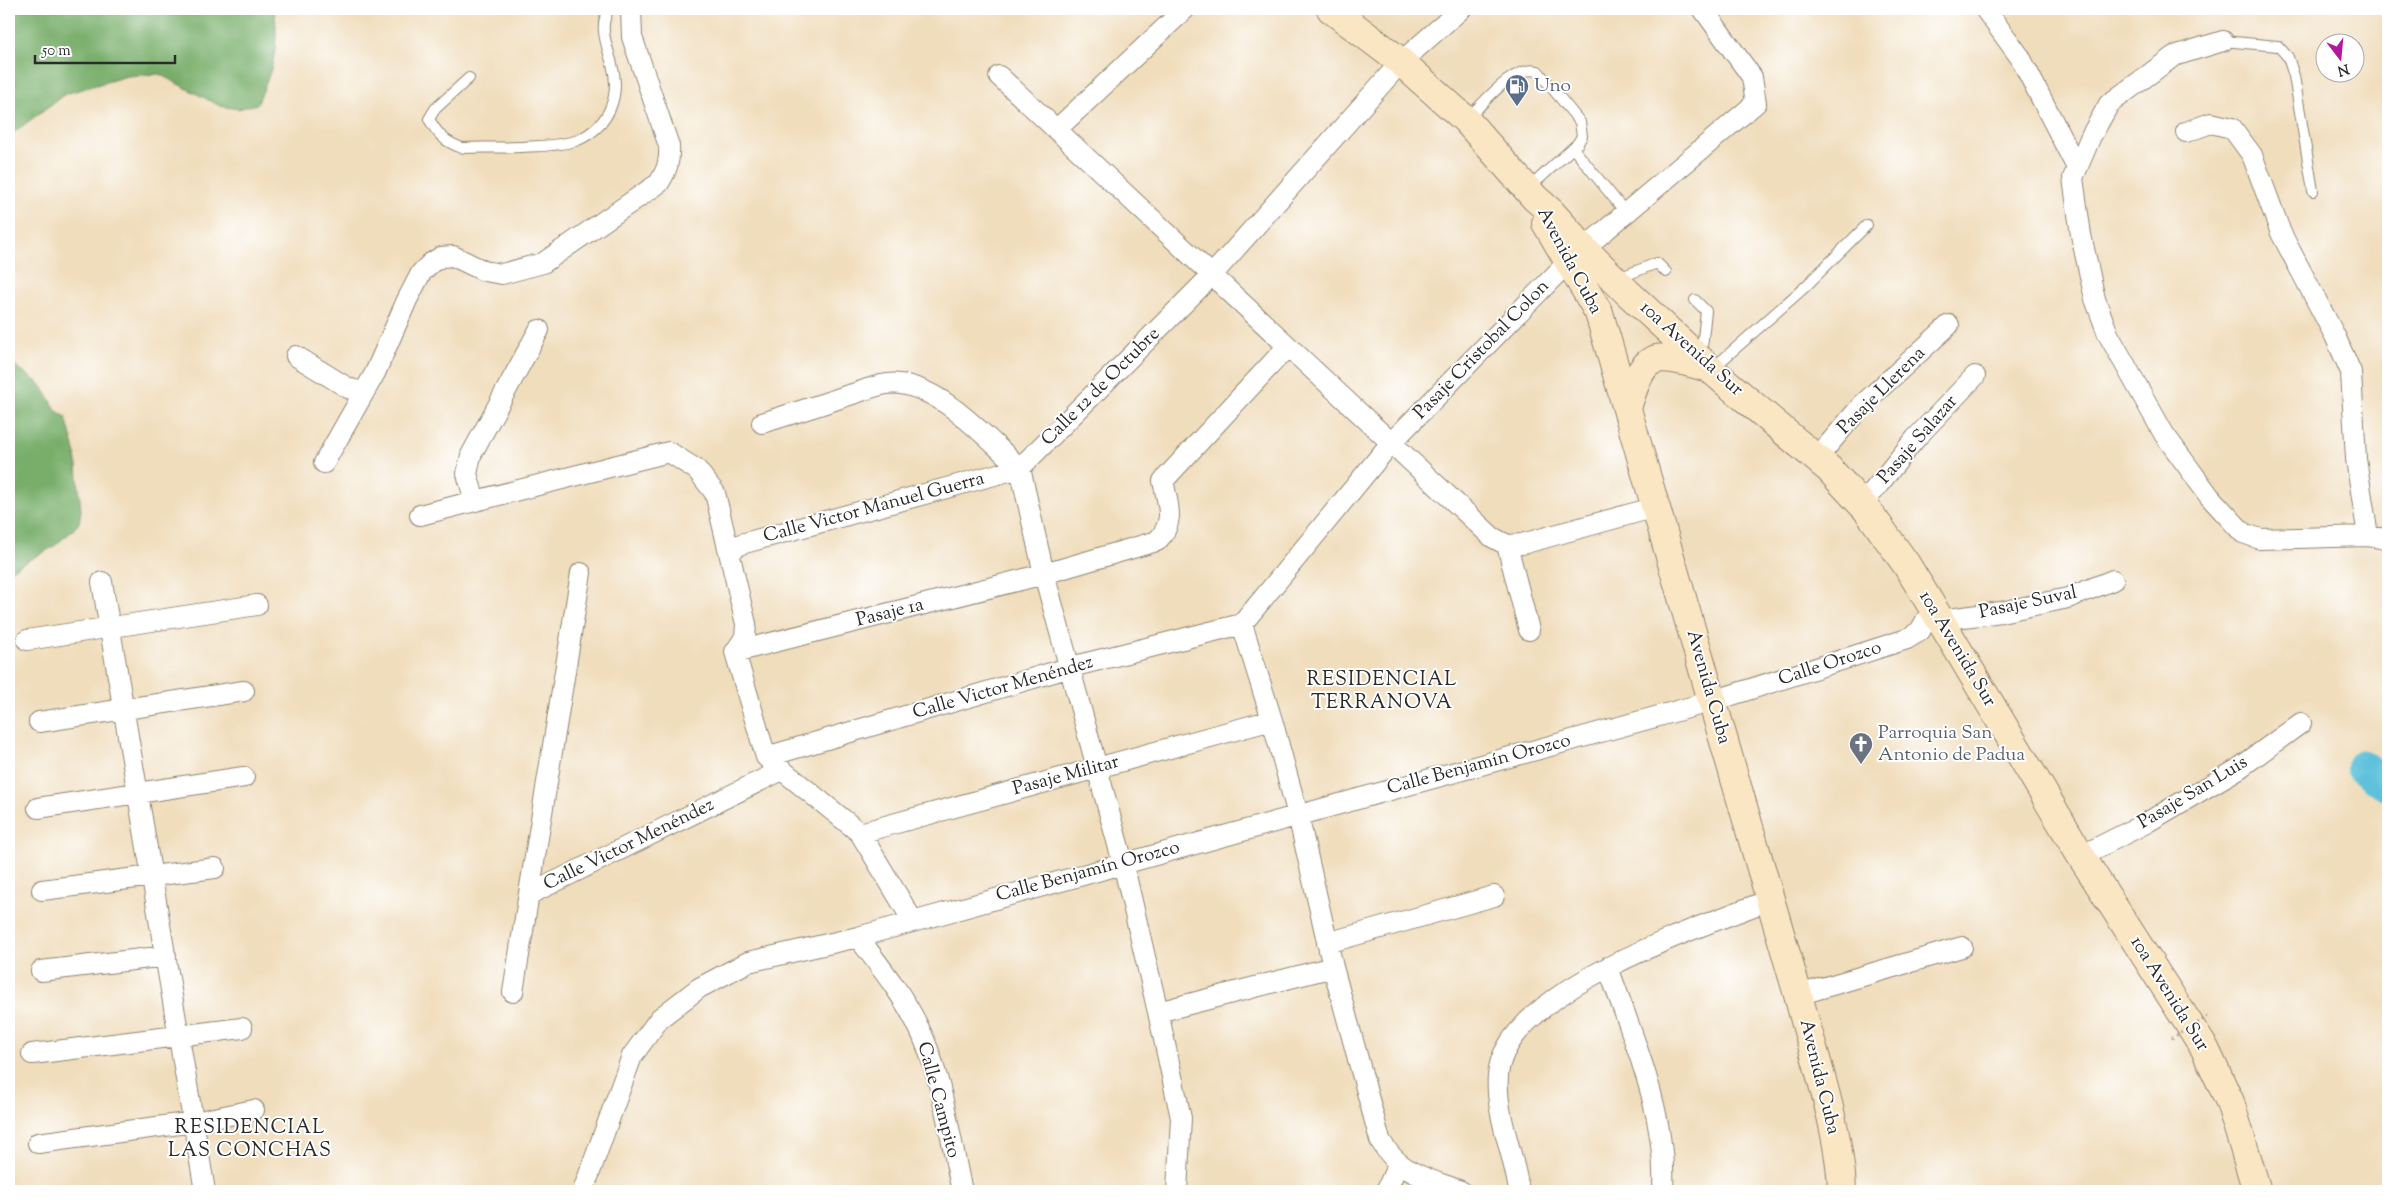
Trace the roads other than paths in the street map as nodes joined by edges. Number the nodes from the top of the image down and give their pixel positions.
1 (609, 9) edge
2 (631, 9) edge
3 (1185, 9) edge
4 (1331, 9) edge
5 (1461, 9) edge
6 (1703, 9) edge
7 (1993, 12) edge
8 (2223, 41) joint
9 (1400, 62) junction
10 (999, 76) dead end
11 (469, 78) dead end
12 (1466, 120) junction
13 (1056, 130) junction
14 (2186, 132) dead end
15 (1573, 148) junction
16 (2077, 168) junction
17 (2313, 191) dead end
18 (1532, 194) junction
19 (1626, 213) junction
20 (1867, 225) dead end
21 (1576, 256) junction
22 (1666, 272) dead end
23 (1212, 274) junction
24 (1614, 280) junction
25 (1695, 300) dead end
26 (1949, 325) dead end
27 (539, 330) dead end
28 (1286, 347) junction
29 (296, 356) dead end
30 (1707, 366) junction
31 (1975, 376) dead end
32 (364, 390) junction
33 (1627, 408) junction
34 (762, 423) dead end
35 (1390, 444) junction
36 (1817, 458) junction
37 (324, 463) dead end
38 (1020, 468) junction
39 (475, 501) junction
40 (1862, 505) junction
41 (1656, 506) junction
42 (420, 515) dead end
43 (2368, 536) junction
44 (2388, 539) edge
45 (1506, 545) junction
46 (730, 551) junction
47 (581, 573) dead end
48 (1044, 574) junction
49 (2113, 580) dead end
50 (102, 582) dead end
51 (257, 605) dead end
52 (1937, 614) junction
53 (1242, 624) junction
54 (110, 628) junction
55 (1528, 630) dead end
56 (27, 640) dead end
57 (736, 652) junction
58 (1071, 667) junction
59 (244, 692) dead end
60 (1713, 701) junction
61 (124, 708) junction
62 (1272, 720) junction
63 (39, 722) dead end
64 (2301, 723) dead end
65 (766, 757) junction
66 (1098, 767) junction
67 (782, 770) junction
68 (244, 778) dead end
69 (138, 794) junction
70 (38, 808) dead end
71 (1298, 815) junction
72 (860, 834) junction
73 (2080, 856) junction
74 (1123, 863) junction
75 (215, 868) dead end
76 (152, 875) junction
77 (42, 890) dead end
78 (530, 894) junction
79 (1494, 896) dead end
80 (1769, 900) junction
81 (913, 921) junction
82 (858, 937) junction
83 (1327, 943) junction
84 (1962, 947) dead end
85 (166, 956) junction
86 (1333, 967) junction
87 (1608, 967) junction
88 (41, 971) dead end
89 (513, 992) dead end
90 (1798, 995) junction
91 (1158, 1012) junction
92 (242, 1028) dead end
93 (179, 1035) junction
94 (32, 1054) dead end
95 (254, 1110) dead end
96 (194, 1122) junction
97 (38, 1143) dead end
98 (1398, 1164) junction
99 (205, 1191) edge
100 (583, 1191) edge
101 (962, 1191) edge
102 (1177, 1191) edge
103 (1386, 1191) edge
104 (1461, 1191) edge
105 (1519, 1191) edge
106 (1663, 1191) edge
107 (1842, 1191) edge
108 (2257, 1191) edge

1 - 11 lane
2 - 32 street
3 - 13 street
4 - 9 main road, Avenida Cuba
5 - 9 street, Calle 12 de Octubre
6 - 19 street, Pasaje Cristobal Colon
7 - 16 street
8 - 16 street
8 - 17 lane
9 - 12 main road, Avenida Cuba
9 - 23 street, Calle 12 de Octubre
10 - 13 street
12 - 15 lane
12 - 18 main road, Avenida Cuba
13 - 23 street
14 - 43 street
15 - 18 lane
15 - 19 lane
16 - 43 street
18 - 21 main road, Avenida Cuba
19 - 21 street, Pasaje Cristobal Colon
20 - 30 lane
21 - 24 main road, 10a Avenida Sur
21 - 33 main road, Avenida Cuba
21 - 35 street, Pasaje Cristobal Colon
22 - 24 lane
23 - 28 street
23 - 38 street, Calle 12 de Octubre
24 - 30 main road, 10a Avenida Sur
25 - 30 lane
26 - 36 street, Pasaje Llerena
27 - 39 street
28 - 35 street
28 - 48 street, Pasaje 1a
29 - 32 street
30 - 33 main road
30 - 36 main road, 10a Avenida Sur
31 - 40 street, Pasaje Salazar
32 - 37 street
33 - 41 main road, Avenida Cuba
34 - 38 street
35 - 45 street
35 - 53 street, Pasaje Cristobal Colon
36 - 40 main road, 10a Avenida Sur
38 - 46 street, Calle Victor Manuel Guerra
38 - 48 street
39 - 42 street
39 - 46 street
40 - 52 main road, 10a Avenida Sur
41 - 45 street
41 - 60 main road, Avenida Cuba
43 - 44 street
45 - 55 street
46 - 57 street
47 - 78 street
48 - 57 street, Pasaje 1a
48 - 58 street
49 - 52 street, Pasaje Suval
50 - 54 street
51 - 54 street
52 - 60 street, Calle Orozco
52 - 73 main road, 10a Avenida Sur
53 - 58 street, Calle Victor Menéndez
53 - 62 street
54 - 56 street
54 - 61 street
57 - 65 street
58 - 65 street, Calle Victor Menéndez
58 - 66 street
59 - 61 street
60 - 71 street, Calle Benjamín Orozco
60 - 80 main road, Avenida Cuba
61 - 63 street
61 - 69 street
62 - 66 street, Pasaje Militar
62 - 71 street
64 - 73 street, Pasaje San Luis
65 - 67 street
66 - 72 street, Pasaje Militar
66 - 74 street
67 - 72 street
67 - 78 street, Calle Victor Menéndez
68 - 69 street
69 - 70 street
69 - 76 street
71 - 74 street, Calle Benjamín Orozco
71 - 83 street
72 - 81 street
73 - 108 main road, 10a Avenida Sur
74 - 81 street, Calle Benjamín Orozco
74 - 91 street
75 - 76 street
76 - 77 street
76 - 85 street
78 - 89 street
79 - 83 street
80 - 87 street
80 - 90 main road, Avenida Cuba
81 - 82 street, Calle Benjamín Orozco
82 - 100 street, Calle Benjamín Orozco
82 - 101 street, Calle Campito
83 - 86 street
84 - 90 street
85 - 88 street
85 - 93 street
86 - 91 street
86 - 98 street
87 - 105 street
87 - 106 street
90 - 107 main road, Avenida Cuba
91 - 102 street
92 - 93 street
93 - 94 street
93 - 96 street
95 - 96 street
96 - 97 street
96 - 99 street
98 - 103 street
98 - 104 street

